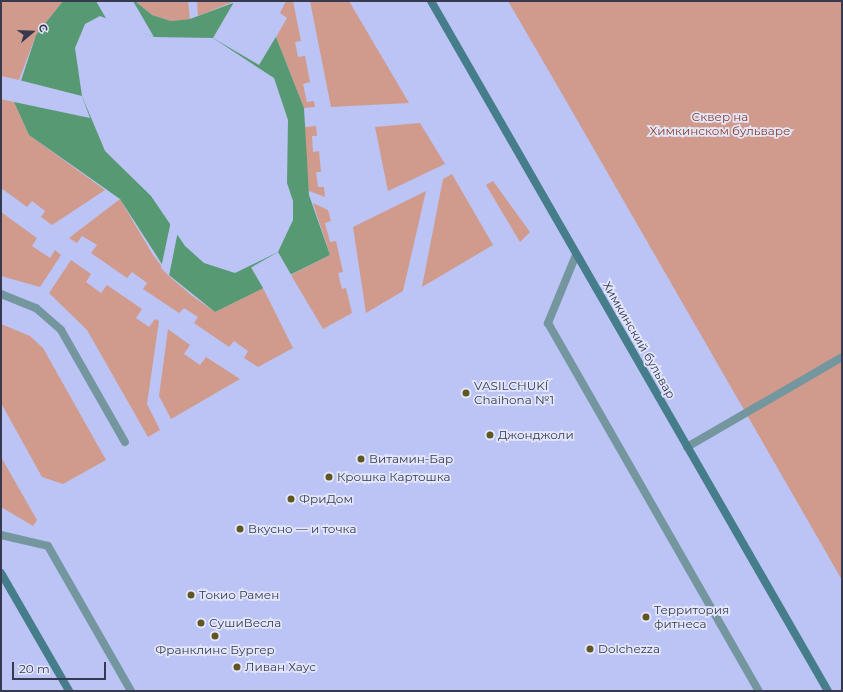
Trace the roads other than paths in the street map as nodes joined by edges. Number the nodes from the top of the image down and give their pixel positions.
1 (431, 1) edge
2 (576, 254) junction
3 (1, 294) edge
4 (842, 357) edge
5 (125, 442) dead end
6 (687, 447) junction
7 (1, 535) edge
8 (1, 573) edge
9 (69, 691) edge
10 (131, 691) edge
11 (760, 691) edge
12 (828, 691) edge

1 - 2 main road, Химкинский бульвар
2 - 6 main road, Химкинский бульвар
2 - 11 lane
3 - 5 lane
4 - 6 lane
6 - 12 main road, Химкинский бульвар
7 - 10 lane
8 - 9 main road

